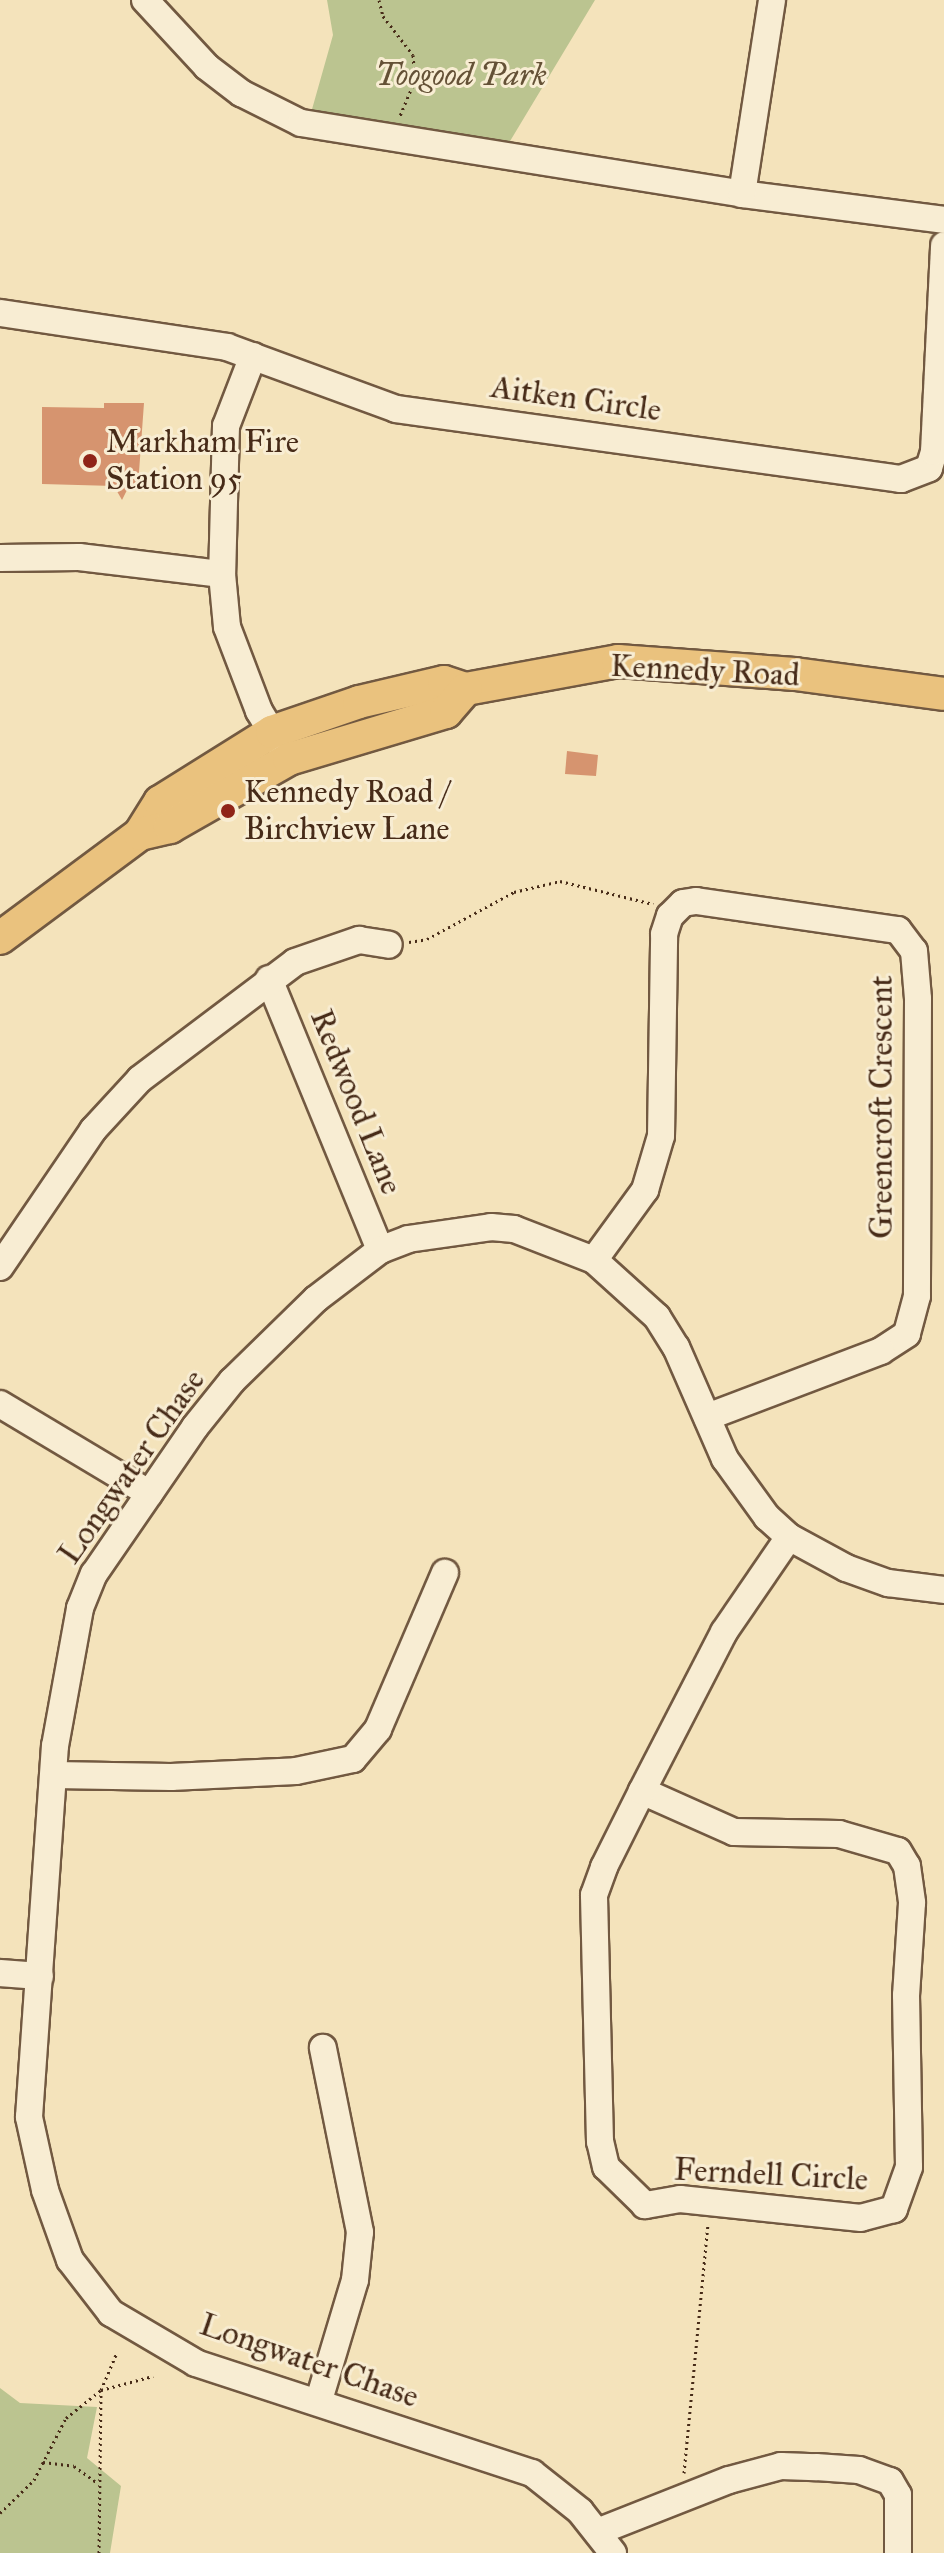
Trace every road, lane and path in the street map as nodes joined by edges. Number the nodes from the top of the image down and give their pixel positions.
1 (145, 0) edge
2 (379, 0) edge
3 (772, 0) edge
4 (390, 139) junction
5 (742, 194) junction
6 (944, 220) edge
7 (944, 245) edge
8 (0, 313) edge
9 (253, 356) junction
10 (0, 558) edge
11 (222, 574) junction
12 (944, 694) edge
13 (280, 746) junction
14 (675, 911) junction
15 (0, 938) edge
16 (389, 945) joint
17 (269, 979) junction
18 (380, 1250) junction
19 (594, 1260) junction
20 (0, 1267) edge
21 (0, 1404) edge
22 (707, 1417) junction
23 (149, 1493) junction
24 (789, 1537) junction
25 (445, 1573) dead end
26 (944, 1590) edge
27 (54, 1775) junction
28 (642, 1791) junction
29 (0, 1973) edge
30 (40, 1976) junction
31 (323, 2048) dead end
32 (711, 2202) junction
33 (116, 2354) dead end
34 (153, 2376) dead end
35 (101, 2390) junction
36 (319, 2400) junction
37 (43, 2462) junction
38 (96, 2482) junction
39 (682, 2499) junction
40 (0, 2513) edge
41 (597, 2532) junction
42 (99, 2553) edge
43 (613, 2553) edge
44 (898, 2553) edge

1 - 4 street
2 - 4 path
3 - 5 street
4 - 5 street
5 - 6 street
7 - 9 street, Aitken Circle
8 - 9 street, Aitken Circle
9 - 11 street
10 - 11 street
11 - 13 street
12 - 13 main road, Kennedy Road
13 - 15 main road, Kennedy Road
14 - 16 path
14 - 19 street
14 - 22 street, Greencroft Crescent
16 - 17 street
17 - 18 street, Redwood Lane
17 - 20 street
18 - 19 street, Longwater Chase
18 - 23 street, Longwater Chase
19 - 22 street, Longwater Chase
21 - 23 street
22 - 24 street, Longwater Chase
23 - 27 street, Longwater Chase
24 - 26 street, Longwater Chase
24 - 28 street, Ferndell Circle
25 - 27 street
27 - 30 street, Longwater Chase
28 - 32 street, Ferndell Circle
28 - 32 street, Ferndell Circle
29 - 30 street
30 - 36 street, Longwater Chase
31 - 36 street
32 - 39 path
33 - 35 path
34 - 35 path
35 - 37 path
35 - 38 path
36 - 41 street, Longwater Chase
37 - 38 path
37 - 40 path
38 - 42 path
39 - 41 street
39 - 44 street
41 - 43 street, Longwater Chase

